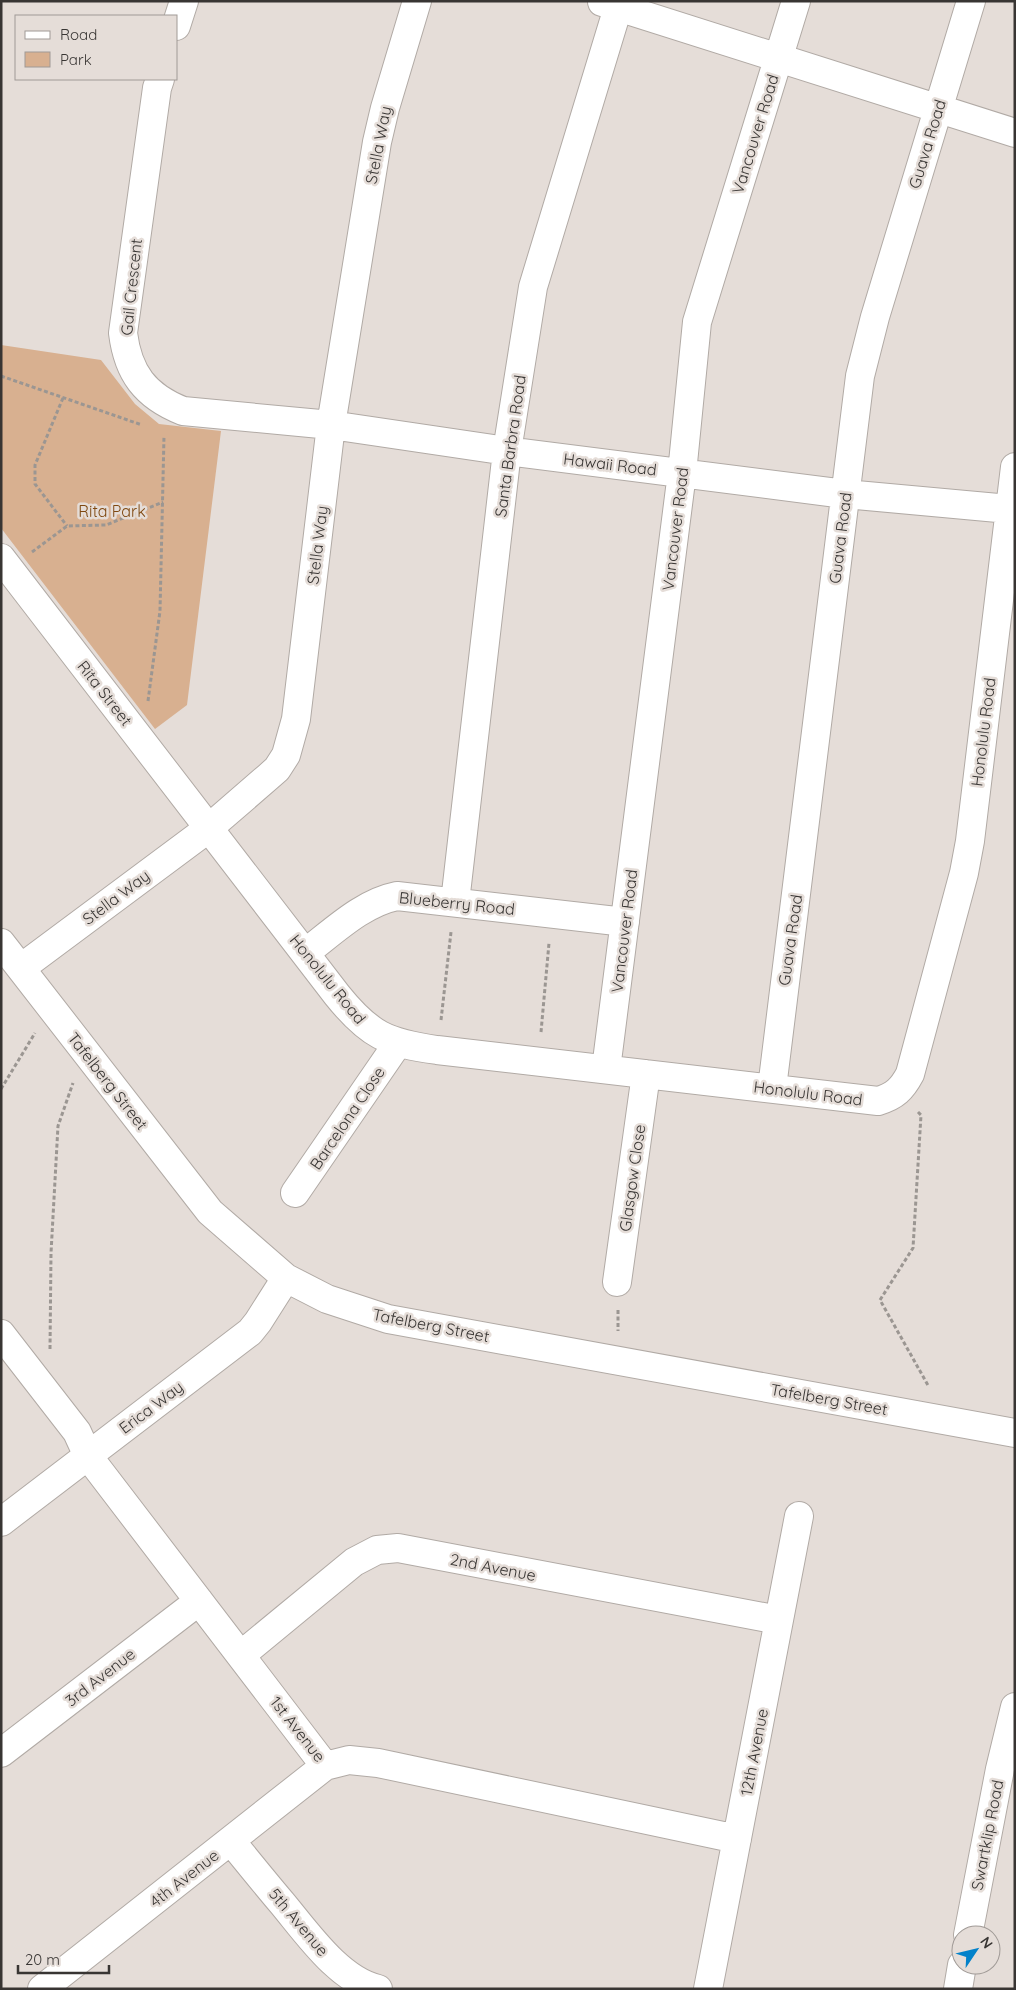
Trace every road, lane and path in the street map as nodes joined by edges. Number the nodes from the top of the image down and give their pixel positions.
1 (184, 1) edge
2 (417, 1) edge
3 (796, 1) edge
4 (971, 1) edge
5 (613, 3) edge
6 (178, 20) edge
7 (778, 58) junction
8 (160, 80) edge
9 (938, 109) junction
10 (1015, 133) edge
11 (1, 376) edge
12 (63, 398) junction
13 (332, 426) junction
14 (147, 427) dead end
15 (164, 433) dead end
16 (507, 451) junction
17 (1015, 467) edge
18 (682, 473) junction
19 (845, 494) junction
20 (162, 502) junction
21 (1009, 509) junction
22 (67, 526) junction
23 (29, 554) dead end
24 (1, 558) edge
25 (148, 705) dead end
26 (209, 828) junction
27 (455, 902) junction
28 (551, 913) junction
29 (625, 922) junction
30 (1, 943) edge
31 (305, 952) junction
32 (21, 968) junction
33 (38, 1028) dead end
34 (398, 1043) junction
35 (437, 1050) junction
36 (538, 1062) junction
37 (606, 1069) junction
38 (646, 1074) junction
39 (75, 1078) dead end
40 (772, 1088) junction
41 (1, 1089) edge
42 (900, 1090) junction
43 (296, 1193) dead end
44 (286, 1278) junction
45 (617, 1282) dead end
46 (1, 1334) edge
47 (50, 1352) dead end
48 (930, 1388) dead end
49 (1015, 1433) edge
50 (88, 1456) junction
51 (799, 1516) dead end
52 (1, 1522) edge
53 (200, 1601) junction
54 (779, 1620) junction
55 (241, 1655) junction
56 (1015, 1707) edge
57 (1, 1753) edge
58 (325, 1766) junction
59 (737, 1839) junction
60 (231, 1841) junction
61 (970, 1925) edge
62 (960, 1975) edge
63 (58, 1984) edge
64 (378, 1989) edge
65 (708, 1989) edge
66 (958, 1989) edge

1 - 6 street
2 - 13 street, Stella Way
3 - 7 street, Vancouver Road
4 - 9 street, Guava Road
5 - 7 street
5 - 16 street, Santa Barbra Road
7 - 9 street
7 - 18 street, Vancouver Road
8 - 13 street, Gail Crescent
9 - 10 street
9 - 19 street, Guava Road
11 - 12 path
12 - 14 path
12 - 22 path
13 - 16 street, Hawaii Road
13 - 26 street, Stella Way
15 - 20 path
16 - 18 street, Hawaii Road
16 - 27 street, Santa Barbra Road
17 - 21 street, Honolulu Road
18 - 19 street, Hawaii Road
18 - 29 street, Vancouver Road
19 - 21 street, Hawaii Road
19 - 40 street, Guava Road
20 - 22 path
20 - 25 path
21 - 42 street, Honolulu Road
22 - 23 path
24 - 26 street, Rita Street
26 - 31 street, Honolulu Road
26 - 32 street, Stella Way
27 - 28 street, Blueberry Road
27 - 31 street, Blueberry Road
27 - 35 path
28 - 29 street, Blueberry Road
28 - 36 path
29 - 37 street, Vancouver Road
30 - 32 street, Tafelberg Street
31 - 34 street, Honolulu Road
32 - 44 street, Tafelberg Street
33 - 41 path
34 - 35 street, Honolulu Road
34 - 43 street, Barcelona Close
35 - 36 street, Honolulu Road
36 - 37 street, Honolulu Road
37 - 38 street, Honolulu Road
38 - 40 street, Honolulu Road
38 - 45 street, Glasgow Close
39 - 47 path
40 - 42 street, Honolulu Road
42 - 48 path
44 - 49 street, Tafelberg Street
44 - 50 street, Erica Way
46 - 50 street, 1st Avenue
50 - 52 street, Erica Way
50 - 53 street, 1st Avenue
51 - 54 street, 12th Avenue
53 - 55 street, 1st Avenue
53 - 57 street, 3rd Avenue
54 - 55 street, 2nd Avenue
54 - 59 street, 12th Avenue
55 - 58 street, 1st Avenue
56 - 61 street, Swartklip Road
58 - 59 street, 1st Avenue
58 - 60 street, 4th Avenue
59 - 65 street, 12th Avenue
60 - 63 street, 4th Avenue
60 - 64 street, 5th Avenue
62 - 66 street

